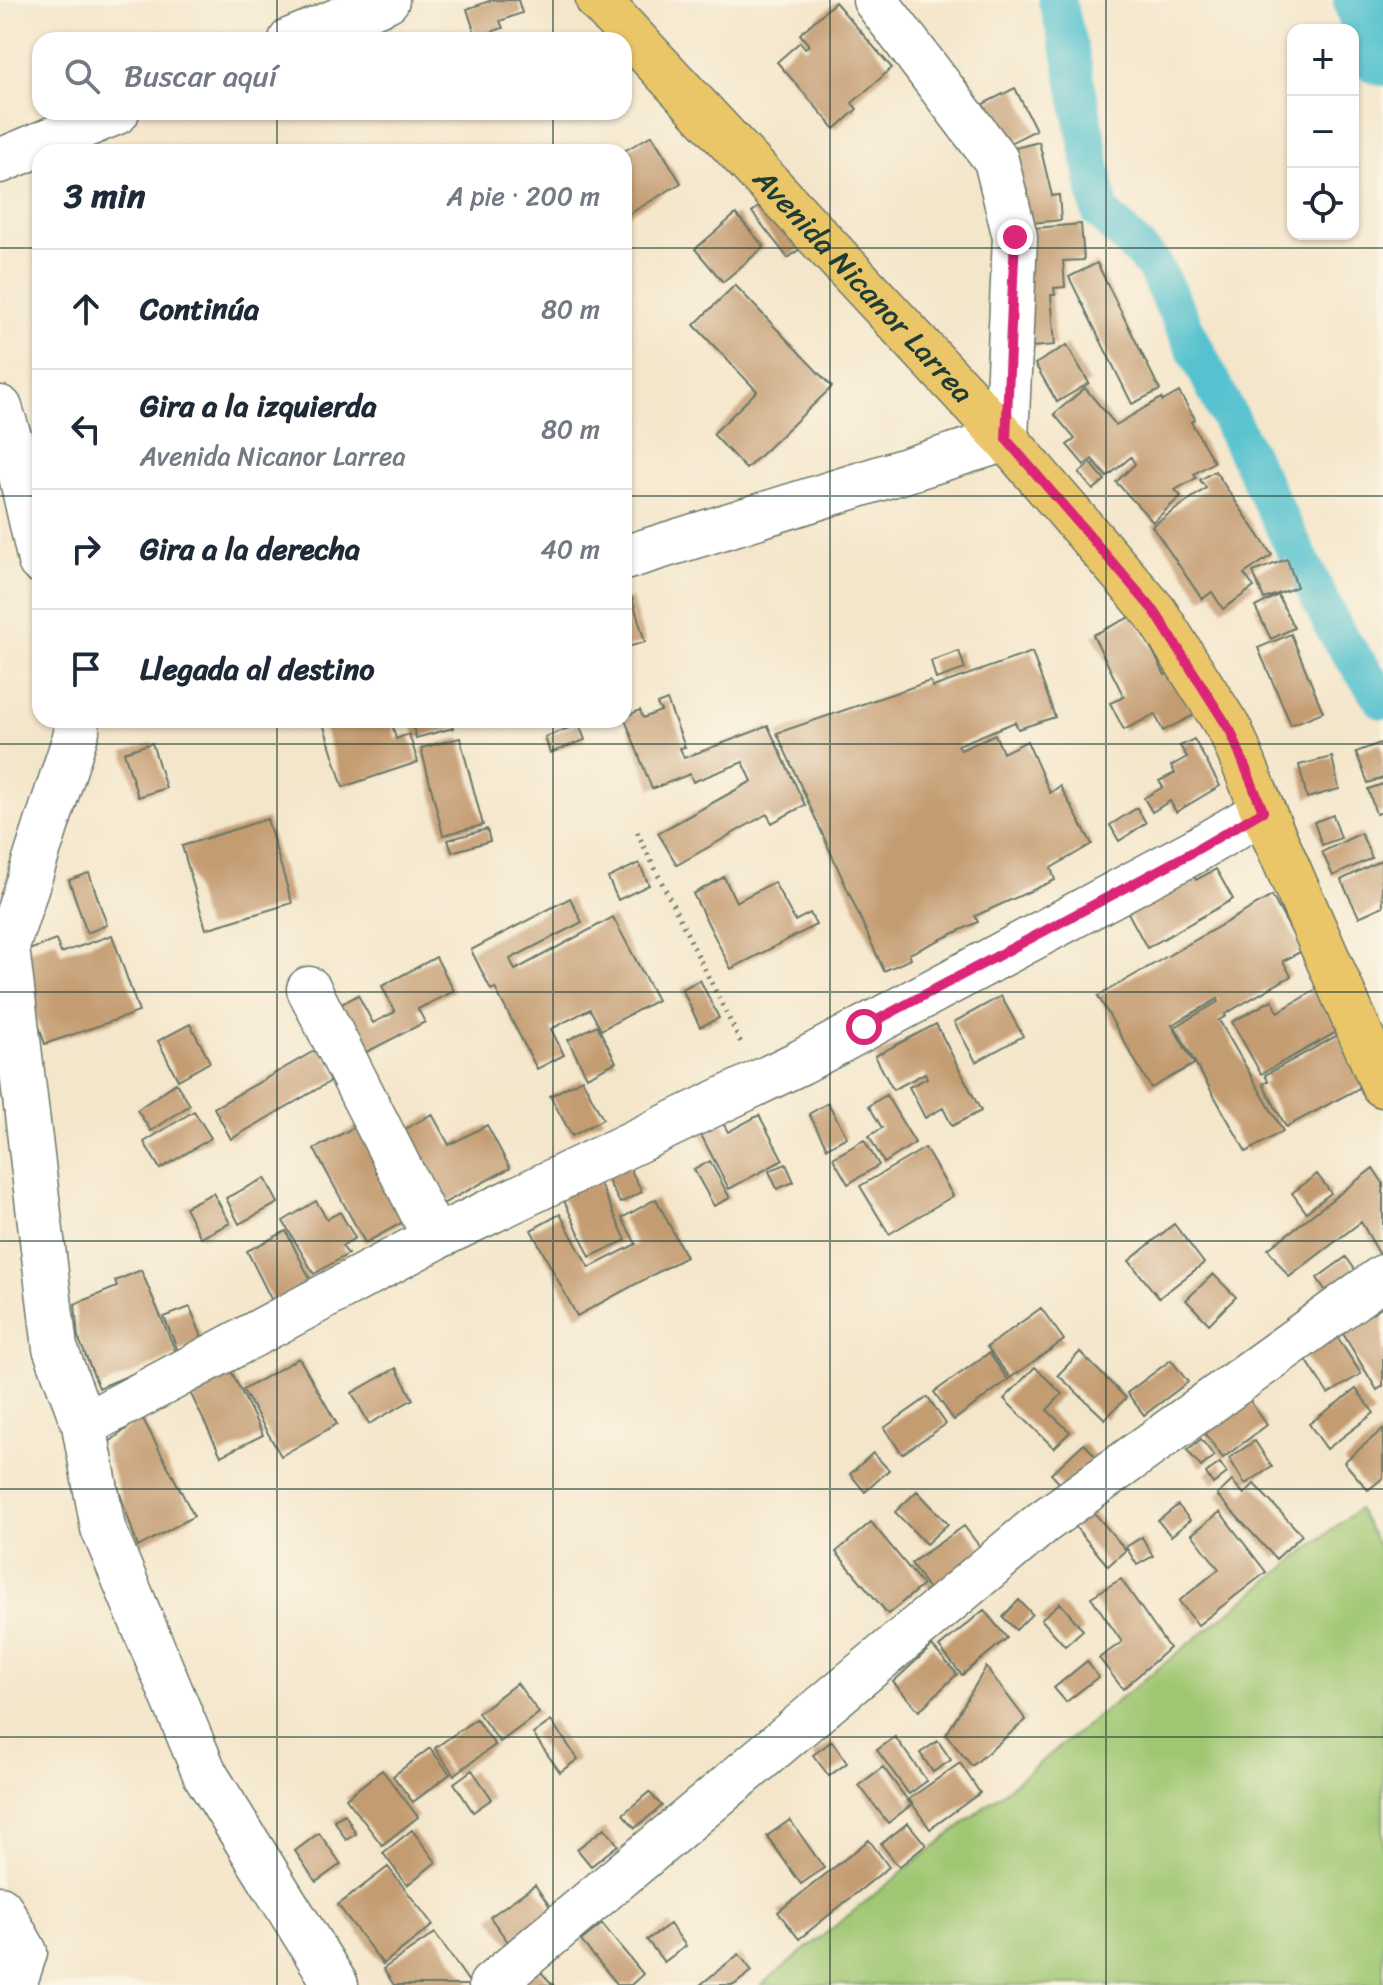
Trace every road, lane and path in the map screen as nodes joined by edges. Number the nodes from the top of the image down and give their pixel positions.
1 (387, 0) edge
2 (598, 0) edge
3 (875, 0) edge
4 (310, 32) edge
5 (628, 32) edge
6 (632, 37) edge
7 (98, 120) edge
8 (41, 144) edge
9 (32, 148) edge
10 (0, 161) edge
11 (0, 408) edge
12 (1006, 439) junction
13 (32, 525) edge
14 (632, 556) edge
15 (86, 728) edge
16 (1263, 811) junction
17 (637, 832) dead end
18 (309, 989) dead end
19 (759, 1080) junction
20 (1383, 1085) edge
21 (435, 1238) junction
22 (1383, 1277) edge
23 (84, 1425) junction
24 (0, 1908) edge
25 (14, 1985) edge
26 (336, 1985) edge
27 (491, 1985) edge

1 - 4 street
2 - 5 main road, Avenida Nicanor Larrea
3 - 12 street
6 - 12 main road, Avenida Nicanor Larrea
7 - 8 street
9 - 10 street
11 - 13 street
12 - 14 street
12 - 16 main road, Avenida Nicanor Larrea
15 - 23 street
16 - 19 street
16 - 20 main road, Avenida Nicanor Larrea
17 - 19 path
18 - 21 street
19 - 21 street
21 - 23 street
22 - 27 street
23 - 26 street
24 - 25 street

